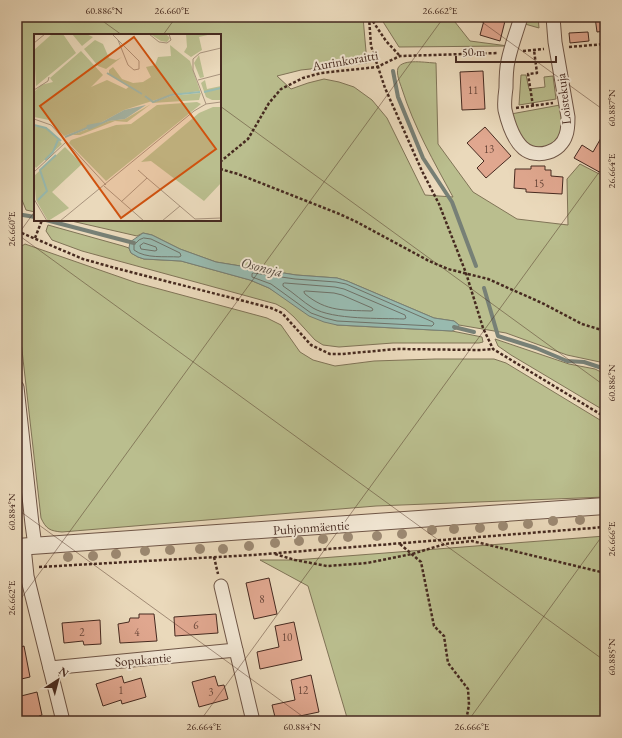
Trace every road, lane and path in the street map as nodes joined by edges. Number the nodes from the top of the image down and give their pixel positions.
1 (370, 17) edge
2 (521, 17) edge
3 (553, 17) edge
4 (605, 44) edge
5 (556, 48) junction
6 (534, 50) junction
7 (510, 53) junction
8 (400, 56) junction
9 (377, 67) junction
10 (565, 101) junction
11 (533, 106) junction
12 (505, 109) junction
13 (221, 161) edge
14 (221, 169) edge
15 (42, 221) edge
16 (17, 231) edge
17 (35, 238) junction
18 (466, 273) junction
19 (605, 331) edge
20 (493, 349) junction
21 (17, 387) edge
22 (605, 417) edge
23 (605, 506) edge
24 (605, 526) edge
25 (400, 543) junction
26 (25, 547) edge
27 (274, 553) junction
28 (412, 554) junction
29 (214, 557) junction
30 (35, 567) dead end
31 (605, 573) edge
32 (221, 586) joint
33 (236, 650) junction
34 (50, 668) junction
35 (63, 721) edge
36 (253, 721) edge
37 (466, 721) edge

1 - 8 path
1 - 9 path
2 - 7 street, Loistekuja
3 - 5 street, Loistekuja
4 - 5 path, Aurinkoraitti
5 - 6 path, Aurinkoraitti
5 - 10 street, Loistekuja
6 - 7 path, Aurinkoraitti
6 - 11 path
7 - 8 path, Aurinkoraitti
7 - 12 street, Loistekuja
8 - 9 path, Aurinkoraitti
9 - 13 path, Aurinkoraitti
9 - 18 path
10 - 11 path
10 - 12 street, Loistekuja
11 - 12 path
14 - 18 path
15 - 17 path
16 - 17 path
17 - 20 path
18 - 19 path
18 - 20 path
20 - 22 path
21 - 26 street
23 - 26 street, Puhjonmäentie
24 - 25 path
25 - 27 path
25 - 28 path
26 - 34 street
27 - 28 path
27 - 29 path
28 - 31 path
28 - 37 path
29 - 30 path
29 - 32 path
32 - 33 street
33 - 34 street, Sopukantie
33 - 36 street
34 - 35 street

